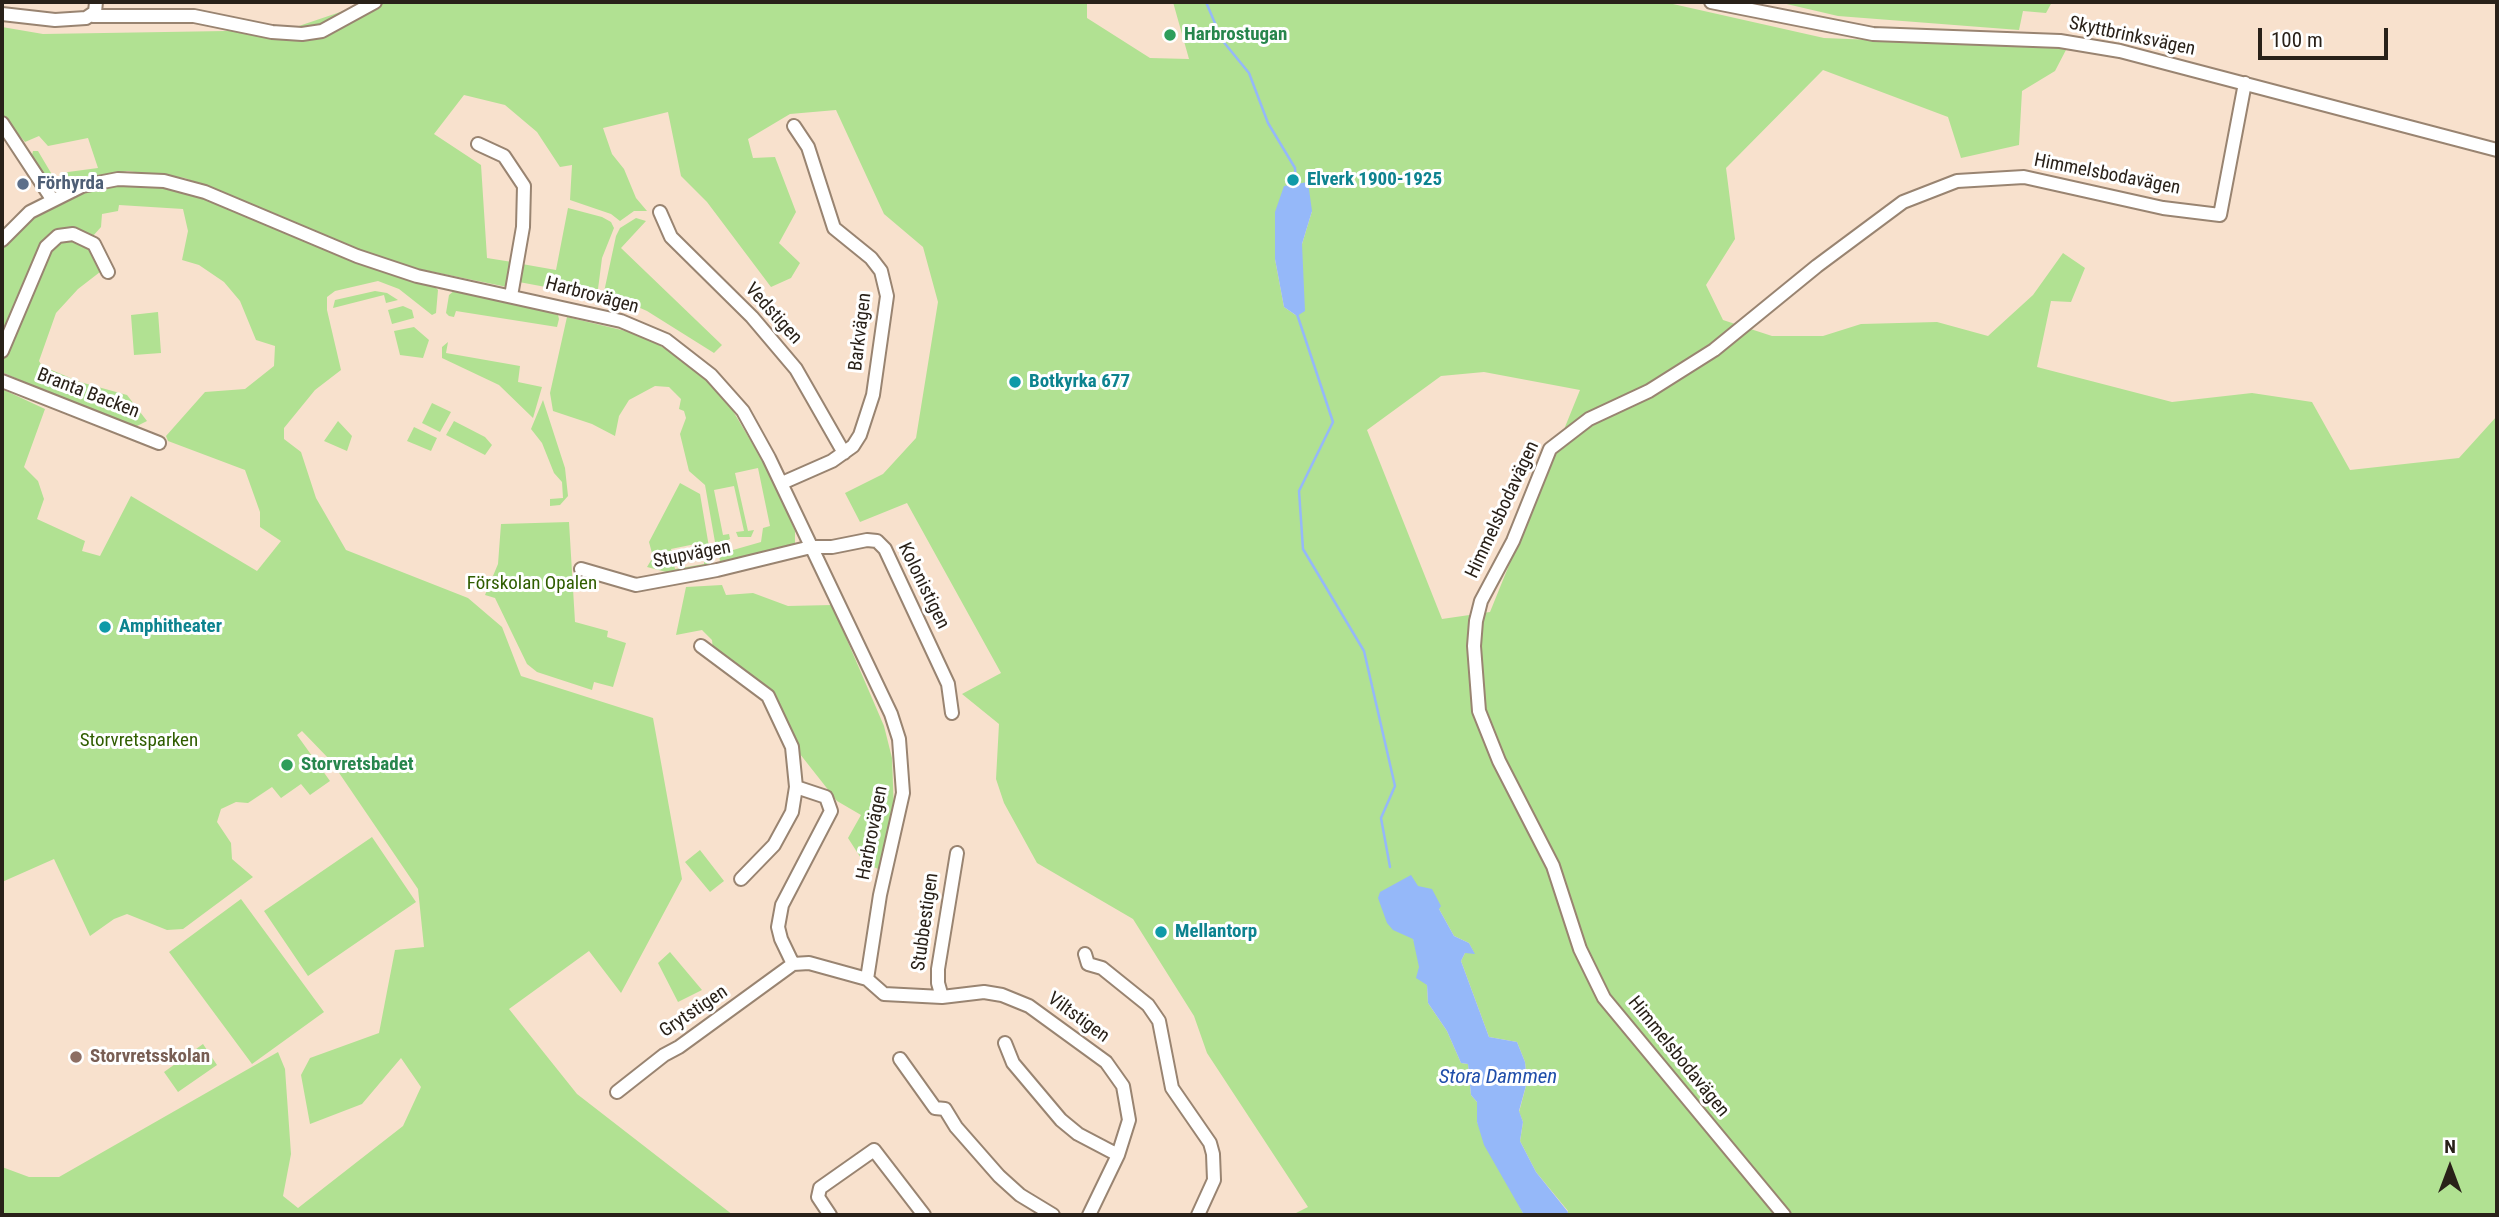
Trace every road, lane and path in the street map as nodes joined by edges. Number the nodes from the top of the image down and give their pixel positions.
1 (96, 2) edge
2 (375, 2) edge
3 (1711, 2) edge
4 (2, 14) edge
5 (93, 16) junction
6 (2245, 83) junction
7 (2, 123) edge
8 (794, 126) dead end
9 (478, 144) dead end
10 (2497, 150) edge
11 (52, 199) junction
12 (660, 212) dead end
13 (2, 240) edge
14 (108, 272) dead end
15 (510, 296) junction
16 (2, 352) edge
17 (2, 381) edge
18 (159, 443) dead end
19 (844, 453) junction
20 (782, 483) junction
21 (811, 547) junction
22 (581, 569) dead end
23 (701, 646) dead end
24 (952, 713) dead end
25 (796, 787) junction
26 (957, 853) dead end
27 (741, 879) dead end
28 (1085, 954) dead end
29 (793, 964) junction
30 (867, 979) junction
31 (942, 997) junction
32 (1005, 1043) dead end
33 (900, 1059) dead end
34 (617, 1092) dead end
35 (1118, 1155) junction
36 (830, 1215) edge
37 (923, 1215) edge
38 (1054, 1215) edge
39 (1089, 1215) edge
40 (1198, 1215) edge
41 (1784, 1215) edge

1 - 5 street
2 - 5 street
3 - 6 street, Skyttbrinksvägen
4 - 5 street
6 - 10 street, Skyttbrinksvägen
6 - 41 street, Himmelsbodavägen
7 - 11 street
8 - 19 street, Barkvägen
9 - 15 street
11 - 13 street, Harbrovägen
11 - 15 street, Harbrovägen
12 - 19 street, Vedstigen
14 - 16 street
15 - 20 street, Harbrovägen
17 - 18 street, Branta Backen
19 - 20 street, Barkvägen
20 - 21 street, Harbrovägen
21 - 22 street, Stupvägen
21 - 24 street, Kolonistigen
21 - 30 street, Harbrovägen
23 - 25 street
25 - 27 street
25 - 29 street
26 - 31 street, Stubbestigen
28 - 40 street
29 - 30 street
29 - 34 street, Grytstigen
30 - 31 street, Viltstigen
31 - 35 street, Viltstigen
32 - 35 street
33 - 38 street
35 - 39 street, Viltstigen
36 - 37 street

